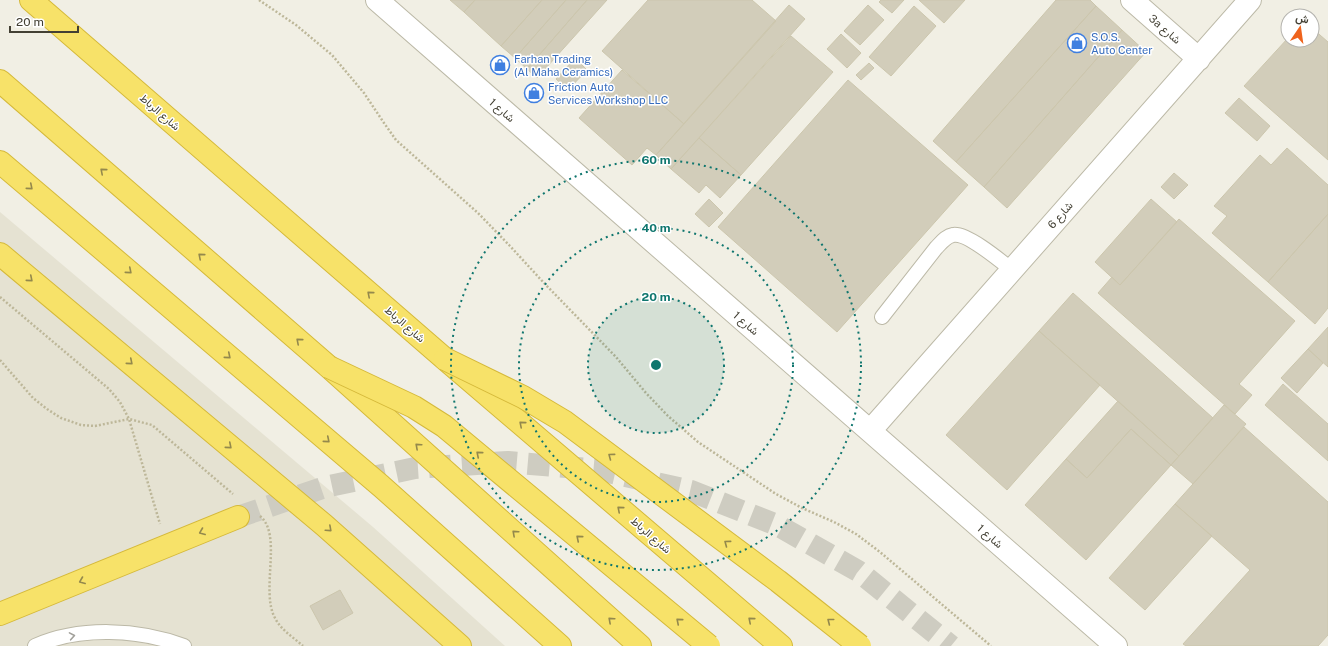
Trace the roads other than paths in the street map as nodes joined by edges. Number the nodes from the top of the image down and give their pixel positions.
1 (31, 0) edge
2 (377, 0) edge
3 (1132, 0) edge
4 (1250, 0) edge
5 (1199, 59) junction
6 (0, 81) edge
7 (0, 162) edge
8 (0, 254) edge
9 (1012, 270) junction
10 (882, 316) dead end
11 (445, 359) junction
12 (329, 367) junction
13 (870, 431) junction
14 (244, 509) tunnel mouth
15 (0, 614) edge
16 (35, 646) edge
17 (184, 646) edge
18 (460, 646) edge
19 (560, 646) edge
20 (640, 646) edge
21 (709, 646) edge
22 (781, 646) edge
23 (860, 646) edge
24 (1116, 646) edge

11 -> 1 highway, شارع الرباط
2 - 13 street, شارع 1
3 - 5 street, 3a شارع
4 - 5 street, شارع 6
5 - 9 street, شارع 6
12 -> 6 highway
7 -> 19 highway
8 -> 18 highway
9 - 10 lane
9 - 13 street, شارع 6
22 -> 11 highway, شارع الرباط
23 -> 11 highway, bridge
20 -> 12 highway
21 -> 12 highway, bridge
13 - 24 street, شارع 1
14 -> 15 highway
16 -> 17 lane

